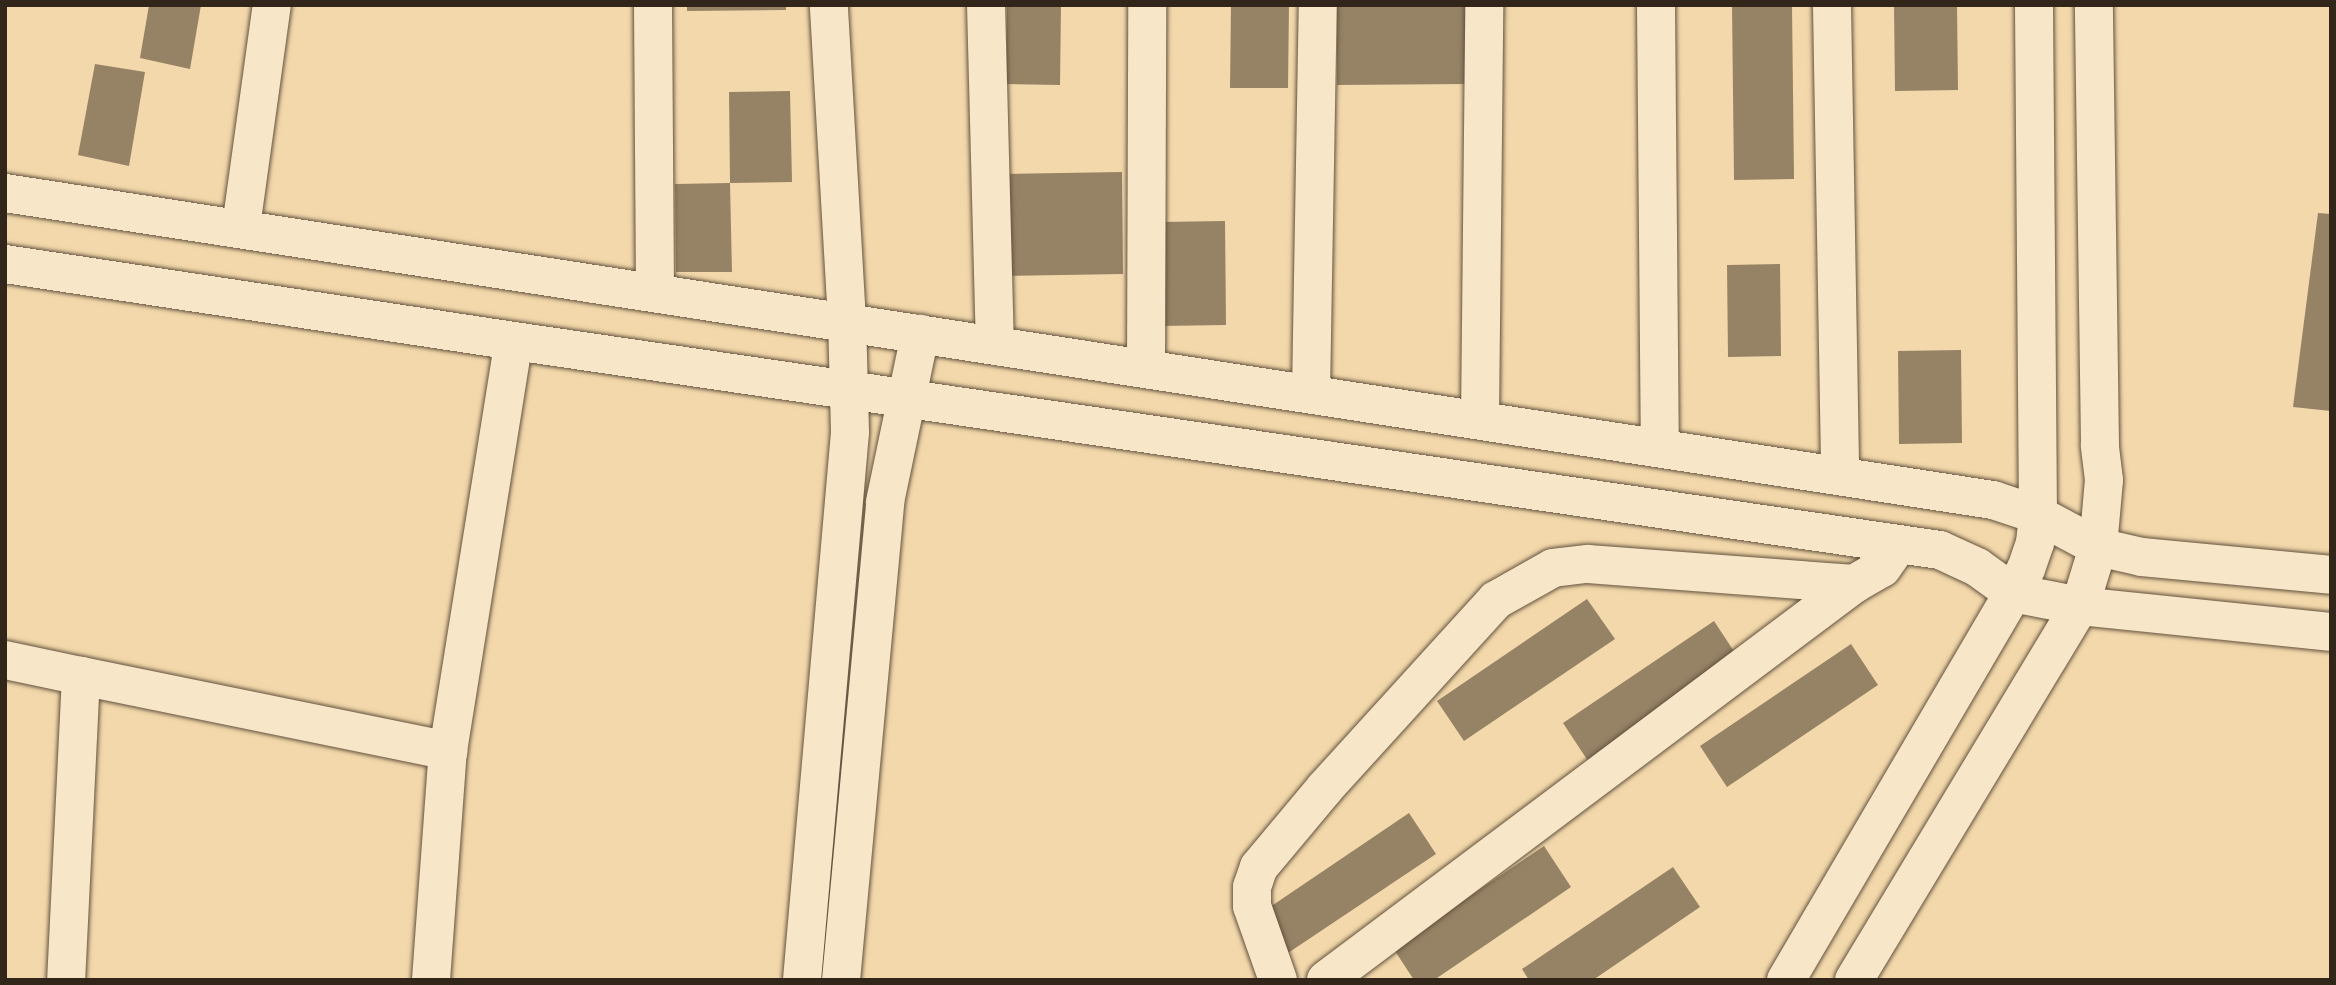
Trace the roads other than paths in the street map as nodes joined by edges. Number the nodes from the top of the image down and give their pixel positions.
1 (272, 5) edge
2 (653, 5) edge
3 (830, 5) edge
4 (986, 5) edge
5 (1147, 5) edge
6 (1318, 5) edge
7 (1484, 5) edge
8 (1656, 5) edge
9 (1832, 5) edge
10 (2034, 5) edge
11 (2094, 5) edge
12 (5, 193) edge
13 (241, 227) junction
14 (5, 264) edge
15 (655, 291) junction
16 (847, 321) junction
17 (920, 334) junction
18 (514, 341) junction
19 (995, 345) junction
20 (1146, 368) junction
21 (850, 390) junction
22 (1311, 393) junction
23 (906, 399) junction
24 (1480, 419) junction
25 (1660, 447) junction
26 (1840, 476) junction
27 (2038, 515) junction
28 (1899, 544) junction
29 (2098, 547) junction
30 (2331, 575) edge
31 (1854, 584) junction
32 (2013, 593) junction
33 (2080, 606) junction
34 (2331, 632) edge
35 (5, 660) edge
36 (81, 676) junction
37 (448, 751) junction
38 (65, 980) edge
39 (431, 980) edge
40 (802, 980) edge
41 (841, 980) edge
42 (1278, 980) edge
43 (1326, 980) edge
44 (1786, 980) edge
45 (1854, 980) edge

1 - 13 street
2 - 15 street
3 - 16 street
4 - 19 street
5 - 20 street
6 - 22 street
7 - 24 street
8 - 25 street
9 - 26 street
10 - 27 street
11 - 29 street
12 - 13 street
13 - 15 street
14 - 18 street
15 - 16 street
16 - 17 street
16 - 21 street
17 - 19 street
17 - 23 street
18 - 21 street
18 - 37 street
19 - 20 street
20 - 22 street
21 - 23 street
21 - 40 street
22 - 24 street
23 - 28 street
23 - 41 street
24 - 25 street
25 - 26 street
26 - 27 street
27 - 29 street
27 - 32 street
28 - 31 street
28 - 32 street
29 - 30 street
29 - 33 street
31 - 42 street
31 - 43 street
32 - 33 street
32 - 44 street
33 - 34 street
33 - 45 street
35 - 36 street
36 - 37 street
36 - 38 street
37 - 39 street

